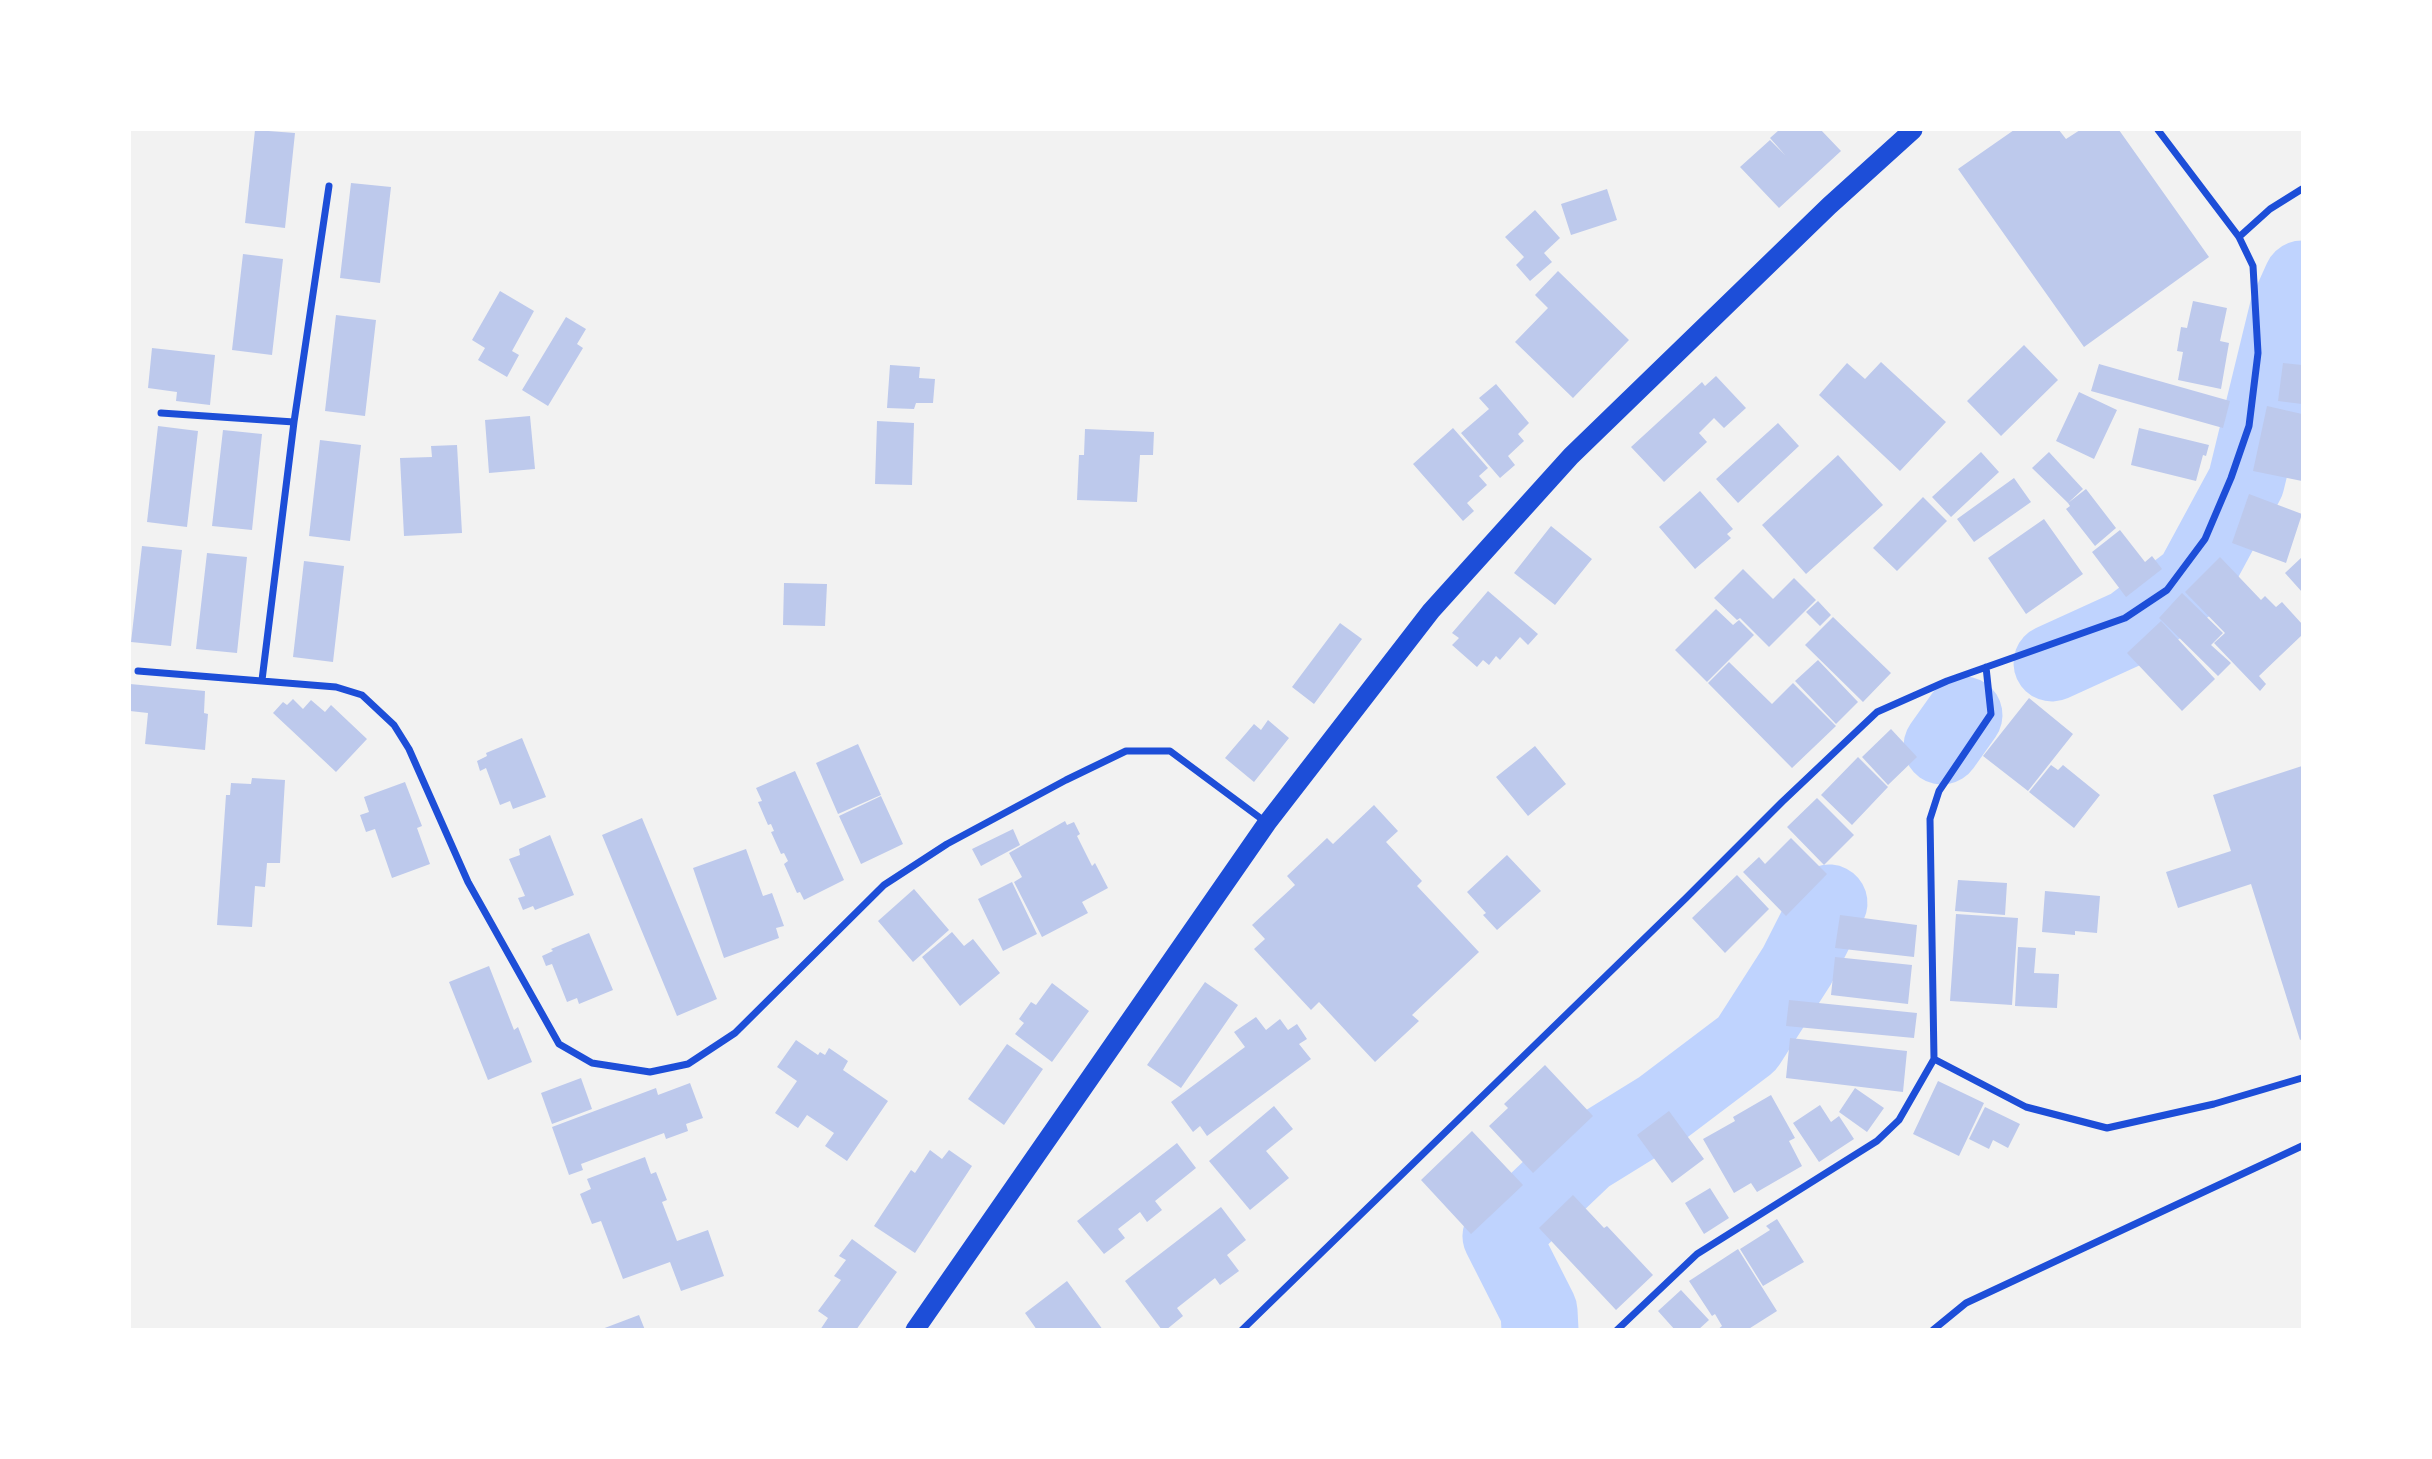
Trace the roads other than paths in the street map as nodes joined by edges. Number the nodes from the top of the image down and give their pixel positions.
1 (1913, 130) edge
2 (2158, 130) edge
3 (329, 186) dead end
4 (2302, 189) edge
5 (2239, 237) junction
6 (160, 413) dead end
7 (294, 422) junction
8 (1986, 667) junction
9 (138, 671) dead end
10 (262, 680) junction
11 (1267, 823) junction
12 (1934, 1059) junction
13 (2302, 1078) edge
14 (2302, 1146) edge
15 (915, 1329) edge
16 (1242, 1329) edge
17 (1617, 1329) edge
18 (1933, 1329) edge

1 - 11 highway
2 - 5 street
3 - 7 street
4 - 5 street
5 - 8 street
6 - 7 street
7 - 10 street
8 - 12 street
8 - 16 street
9 - 10 street
10 - 11 street
11 - 15 highway
12 - 13 street
12 - 17 street
14 - 18 street

